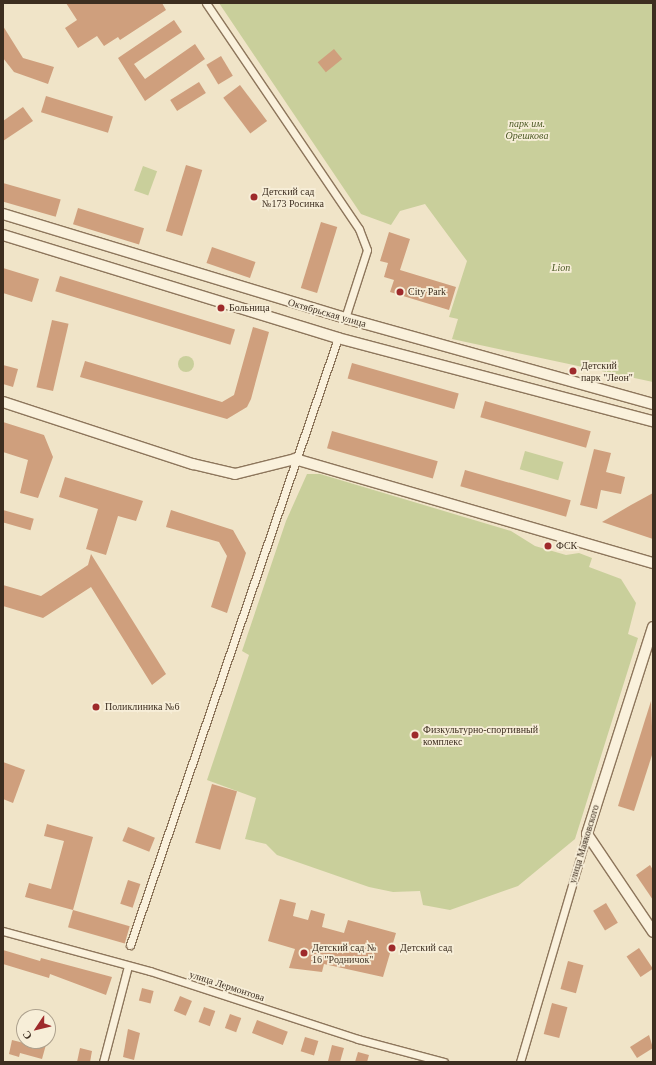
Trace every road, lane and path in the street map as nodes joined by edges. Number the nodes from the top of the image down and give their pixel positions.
1 (206, 3) edge
2 (3, 214) edge
3 (3, 235) edge
4 (345, 318) junction
5 (338, 338) junction
6 (530, 370) junction
7 (525, 387) junction
8 (3, 402) edge
9 (653, 404) edge
10 (653, 421) edge
11 (295, 459) junction
12 (653, 563) edge
13 (653, 627) edge
14 (587, 834) junction
15 (652, 928) edge
16 (3, 932) edge
17 (130, 945) dead end
18 (128, 966) junction
19 (103, 1062) edge
20 (444, 1062) edge
21 (520, 1062) edge

1 - 4 street
2 - 4 street, Октябрьская улица
3 - 5 street, Октябрьская улица
4 - 6 street, Октябрьская улица
5 - 7 street, Октябрьская улица
5 - 11 street
6 - 7 street
6 - 9 street, Октябрьская улица
7 - 10 street, Октябрьская улица
8 - 11 street
11 - 12 street
11 - 17 street
13 - 14 street, улица Маяковского
14 - 15 street
14 - 21 street, улица Маяковского
16 - 18 street, улица Лермонтова
18 - 19 street
18 - 20 street, улица Лермонтова

